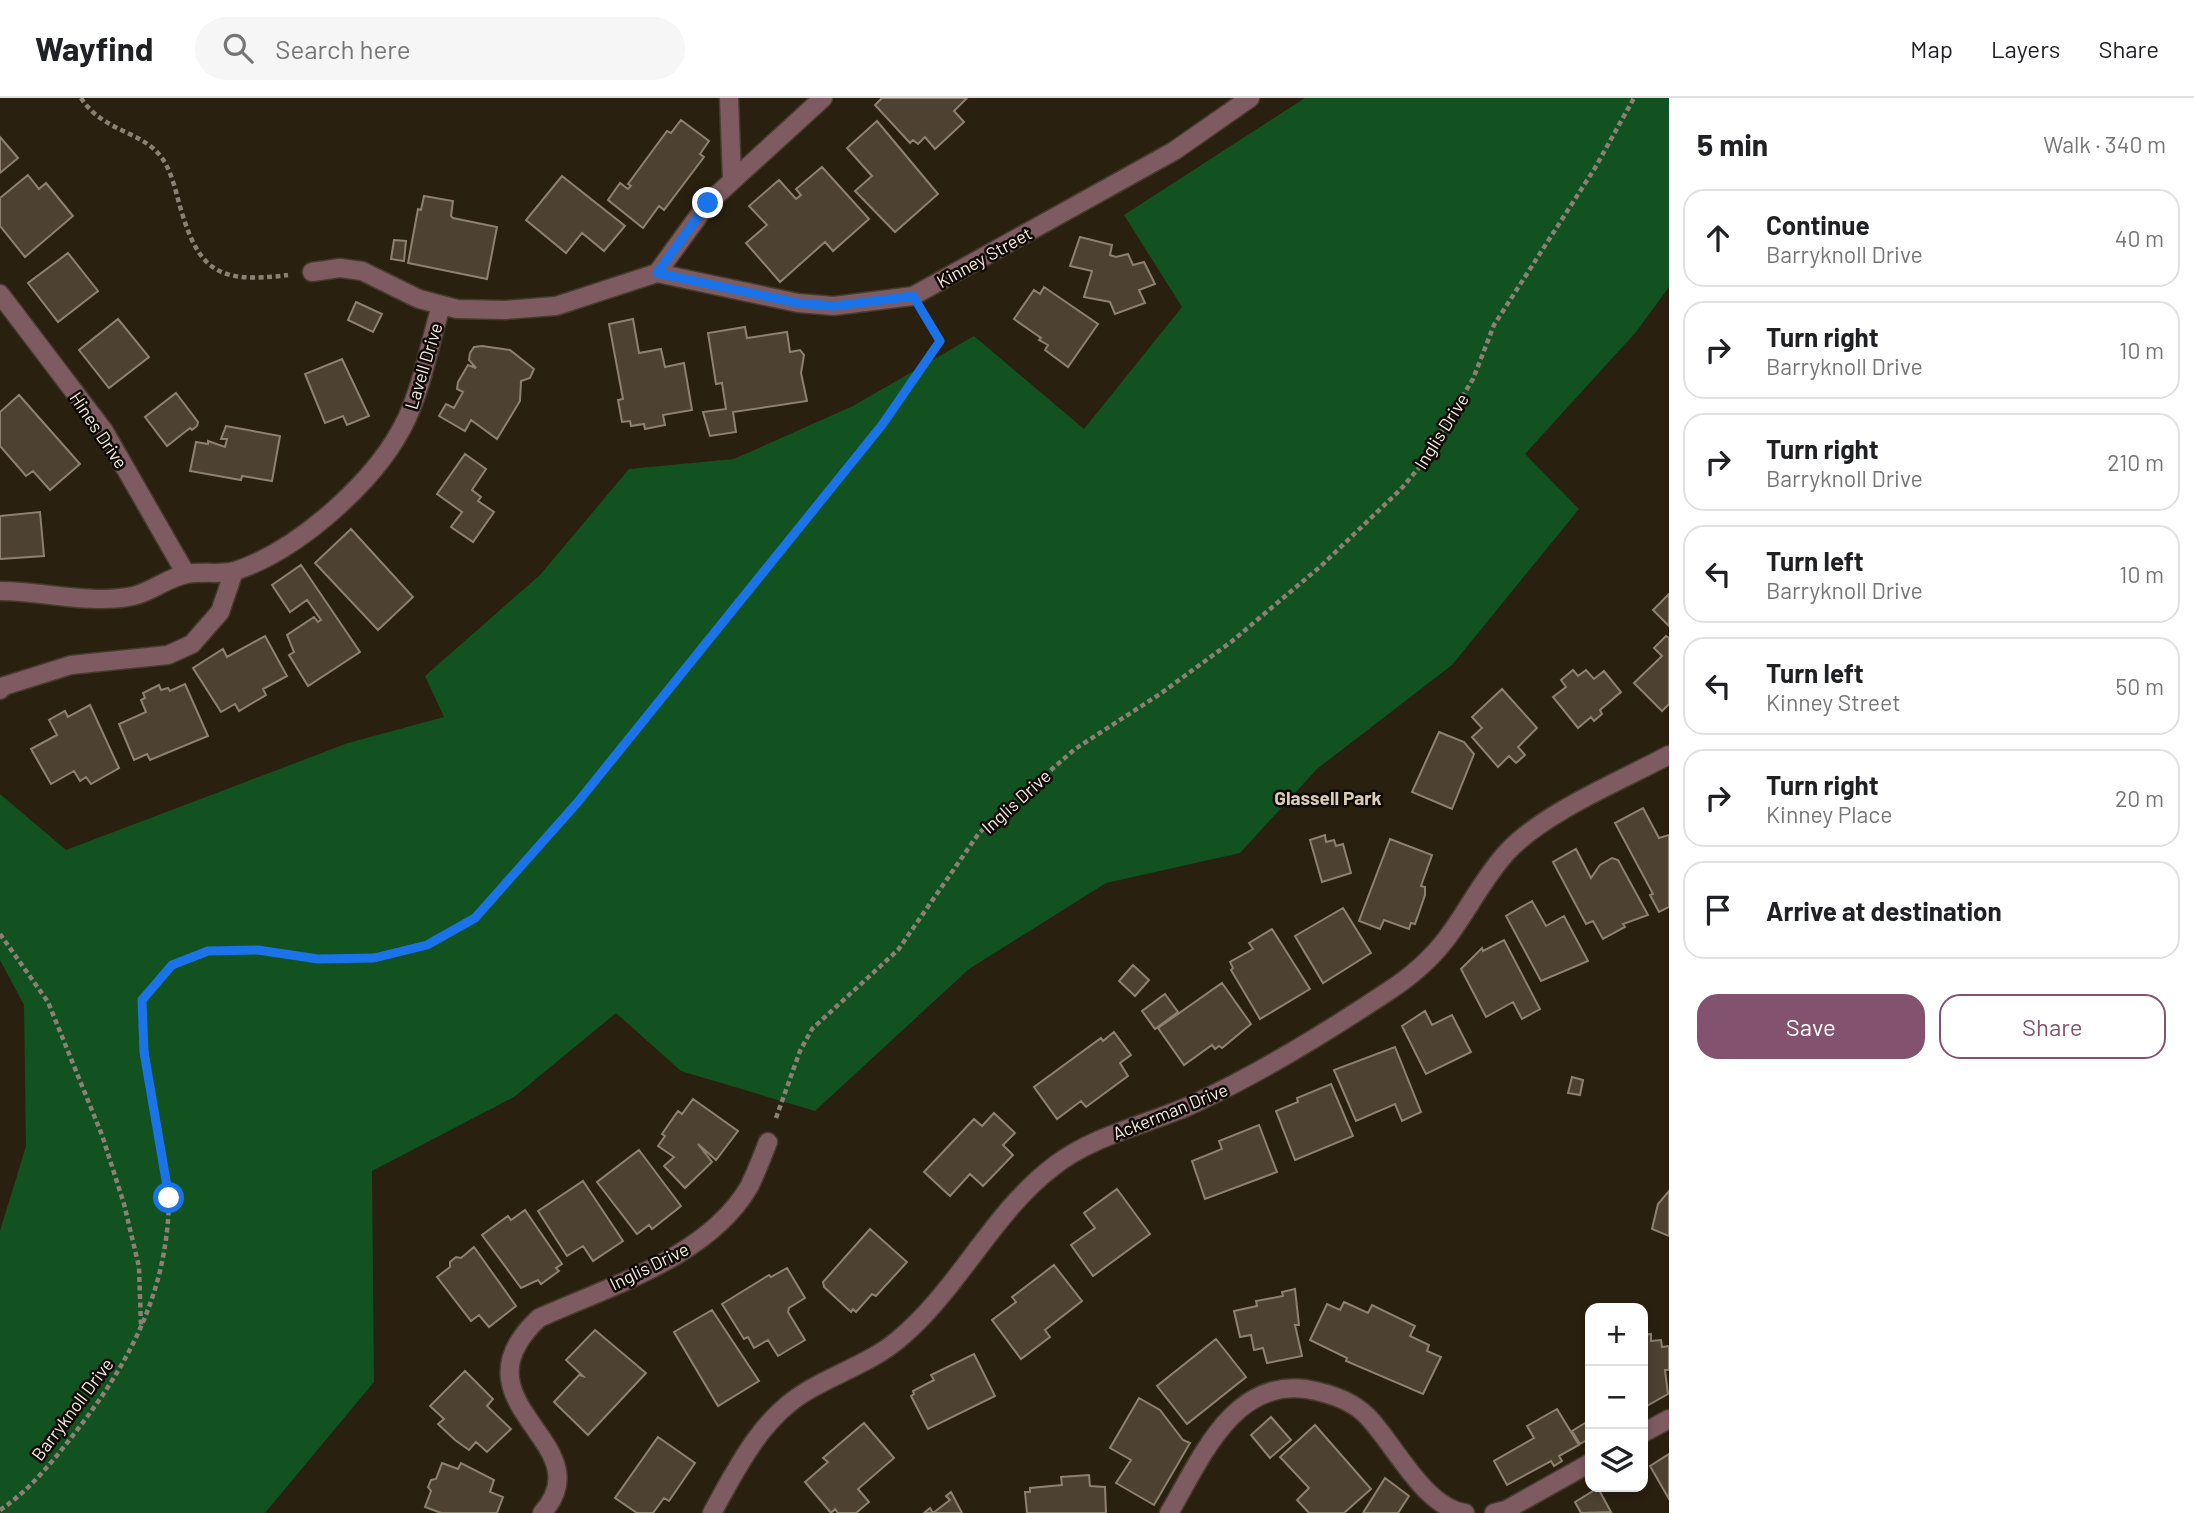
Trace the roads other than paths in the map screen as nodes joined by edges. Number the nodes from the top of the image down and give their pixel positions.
1 (729, 98) edge
2 (823, 98) edge
3 (1250, 98) edge
4 (732, 179) junction
5 (312, 272) road end
6 (657, 273) junction
7 (0, 294) edge
8 (441, 306) junction
9 (234, 571) junction
10 (186, 574) junction
11 (0, 591) edge
12 (0, 690) edge
13 (1669, 755) edge
14 (768, 1142) road end
15 (1669, 1419) edge
16 (1648, 1430) edge
17 (1585, 1466) edge
18 (542, 1513) edge
19 (712, 1513) edge
20 (1169, 1513) edge
21 (1465, 1513) edge
22 (1494, 1513) edge

1 - 4 street
2 - 4 street
3 - 6 street, Kinney Street
4 - 6 street
5 - 8 street, Lavell Drive
6 - 8 street
7 - 10 street, Hines Drive
8 - 9 street, Lavell Drive
9 - 10 street, Lavell Drive
9 - 12 street
10 - 11 street, Lavell Drive
13 - 19 street, Ackerman Drive
14 - 18 street, Inglis Drive
15 - 16 street
17 - 22 street
20 - 21 street

